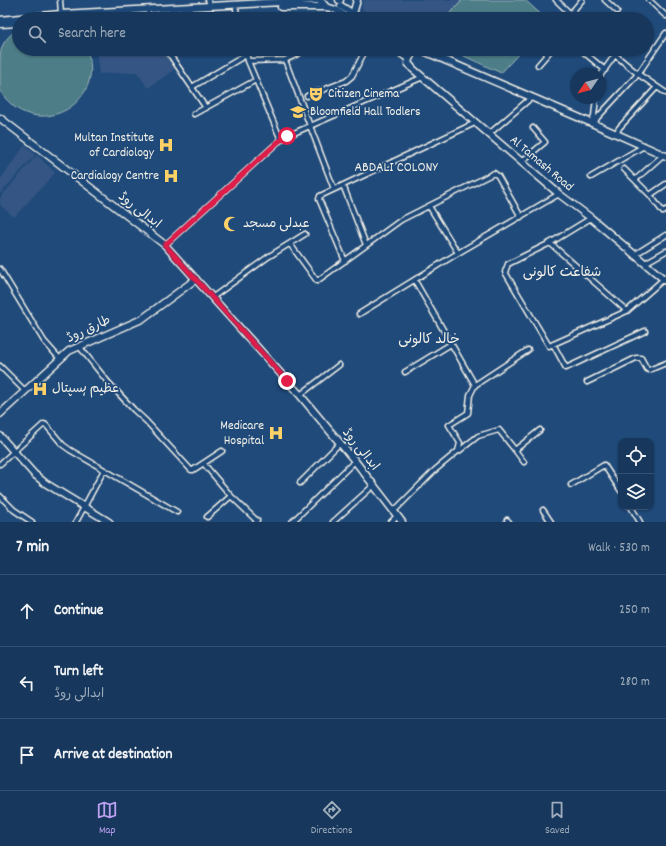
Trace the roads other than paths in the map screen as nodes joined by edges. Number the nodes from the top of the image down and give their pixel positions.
1 (60, 0) edge
2 (320, 0) edge
3 (357, 0) edge
4 (556, 0) edge
5 (582, 0) edge
6 (605, 0) edge
7 (652, 1) edge
8 (209, 3) edge
9 (295, 3) edge
10 (339, 3) edge
11 (326, 6) junction
12 (236, 9) junction
13 (617, 11) dead end
14 (61, 12) edge
15 (88, 12) edge
16 (198, 12) edge
17 (237, 12) edge
18 (347, 12) edge
19 (352, 12) edge
20 (571, 12) joint
21 (666, 16) edge
22 (12, 19) edge
23 (0, 20) edge
24 (12, 23) edge
25 (0, 24) edge
26 (666, 34) edge
27 (654, 51) edge
28 (171, 56) edge
29 (244, 56) edge
30 (246, 56) edge
31 (293, 56) edge
32 (362, 56) edge
33 (404, 56) edge
34 (411, 56) edge
35 (435, 56) edge
36 (546, 56) edge
37 (588, 56) edge
38 (614, 56) edge
39 (616, 56) edge
40 (651, 56) edge
41 (409, 59) junction
42 (285, 60) junction
43 (248, 61) junction
44 (538, 65) dead end
45 (603, 68) edge
46 (606, 68) edge
47 (638, 74) junction
48 (423, 77) junction
49 (256, 80) junction
50 (192, 87) junction
51 (657, 87) junction
52 (666, 93) edge
53 (306, 96) dead end
54 (532, 97) junction
55 (595, 104) edge
56 (206, 108) junction
57 (194, 114) dead end
58 (0, 118) edge
59 (475, 123) junction
60 (593, 123) junction
61 (310, 126) junction
62 (533, 128) dead end
63 (489, 134) junction
64 (616, 134) junction
65 (281, 140) junction
66 (644, 146) junction
67 (665, 155) edge
68 (521, 162) junction
69 (624, 169) dead end
70 (591, 177) dead end
71 (634, 180) junction
72 (666, 184) edge
73 (343, 185) junction
74 (334, 189) junction
75 (559, 194) junction
76 (650, 196) junction
77 (429, 206) junction
78 (666, 210) edge
79 (521, 217) junction
80 (591, 218) junction
81 (305, 234) dead end
82 (666, 235) edge
83 (550, 243) junction
84 (290, 244) junction
85 (165, 245) junction
86 (366, 245) junction
87 (666, 251) edge
88 (458, 253) junction
89 (634, 255) junction
90 (345, 261) junction
91 (645, 264) junction
92 (0, 269) edge
93 (196, 279) junction
94 (665, 279) edge
95 (415, 281) junction
96 (213, 297) junction
97 (627, 310) junction
98 (359, 314) dead end
99 (645, 331) dead end
100 (451, 344) junction
101 (553, 344) junction
102 (79, 346) junction
103 (528, 350) dead end
104 (60, 359) junction
105 (666, 363) edge
106 (339, 365) dead end
107 (0, 366) edge
108 (405, 372) dead end
109 (587, 382) dead end
110 (475, 385) junction
111 (25, 391) junction
112 (300, 395) junction
113 (0, 414) edge
114 (540, 430) dead end
115 (0, 436) edge
116 (340, 443) junction
117 (514, 450) junction
118 (13, 451) junction
119 (222, 451) dead end
120 (458, 451) junction
121 (355, 461) junction
122 (524, 462) dead end
123 (0, 464) edge
124 (204, 464) junction
125 (104, 470) junction
126 (300, 483) dead end
127 (374, 485) junction
128 (571, 485) dead end
129 (618, 486) edge
130 (0, 496) edge
131 (231, 496) junction
132 (84, 507) junction
133 (543, 510) dead end
134 (633, 510) edge
135 (177, 512) dead end
136 (396, 514) junction
137 (207, 516) dead end
138 (32, 522) edge
139 (76, 522) edge
140 (109, 522) edge
141 (256, 522) edge
142 (292, 522) edge
143 (333, 522) edge
144 (391, 522) edge
145 (402, 522) edge
146 (551, 522) edge
147 (640, 522) edge

1 - 14 street
2 - 9 main road
2 - 11 main road
3 - 19 main road
4 - 20 street
5 - 20 street
6 - 13 street
7 - 21 street
8 - 9 main road
8 - 15 main road
9 - 11 main road
9 - 12 main road
10 - 11 main road
10 - 18 main road
12 - 16 main road
12 - 17 street
22 - 23 main road
24 - 25 main road
26 - 27 street
28 - 50 street
29 - 50 street
30 - 43 street
31 - 42 street
32 - 53 street
33 - 41 main road
34 - 41 main road
35 - 54 main road
36 - 44 street
37 - 45 street
38 - 46 street
39 - 47 street
40 - 47 street
41 - 48 main road, Al Tamash Road
42 - 43 street
42 - 61 street
43 - 49 street
47 - 51 street
47 - 60 street
48 - 59 main road, Al Tamash Road
48 - 61 street
49 - 56 street
49 - 65 street
50 - 56 street
51 - 52 street
51 - 64 street
54 - 60 main road
54 - 63 street
55 - 60 street
56 - 57 street
58 - 85 main road, ابدالی روڈ
59 - 63 main road, Al Tamash Road
59 - 73 street
60 - 64 main road
61 - 65 street
61 - 74 street
62 - 68 street
63 - 68 main road, Al Tamash Road
64 - 66 main road
65 - 85 street
66 - 67 main road
66 - 70 street
67 - 71 street
68 - 75 main road, Al Tamash Road
69 - 71 street
71 - 76 street
72 - 76 street
73 - 74 street
73 - 86 street
74 - 90 street
75 - 79 street
75 - 80 main road, Al Tamash Road
76 - 78 street
77 - 79 street
77 - 86 street
77 - 88 street
79 - 88 street
80 - 83 street
80 - 89 main road, Al Tamash Road
81 - 84 street
82 - 89 street
83 - 97 street
83 - 101 street
84 - 90 street
84 - 96 street
85 - 93 main road, ابدالی روڈ
86 - 90 street
87 - 91 street
88 - 95 street
89 - 91 main road, Al Tamash Road
91 - 94 main road, Al Tamash Road
92 - 104 street
93 - 96 main road, ابدالی روڈ
93 - 102 main road, طارق روڈ
94 - 97 street
95 - 98 street
95 - 100 street
96 - 112 main road, ابدالی روڈ
97 - 101 street
99 - 101 street
100 - 108 street
100 - 110 street
102 - 104 main road, طارق روڈ
102 - 124 street
103 - 110 street
104 - 111 main road, طارق روڈ
105 - 109 street
106 - 112 street
107 - 111 street
110 - 120 street
111 - 113 main road, طارق روڈ
112 - 116 main road, ابدالی روڈ
114 - 117 street
115 - 118 main road
116 - 121 main road, ابدالی روڈ
116 - 126 street
117 - 120 street
117 - 122 street
118 - 123 street
118 - 125 street
118 - 132 main road
119 - 124 street
120 - 136 street
121 - 127 main road, ابدالی روڈ
121 - 142 street
124 - 131 street
125 - 132 street
125 - 135 street
127 - 136 main road, ابدالی روڈ
127 - 143 street
128 - 129 street
130 - 138 street
131 - 137 street
131 - 141 street
132 - 139 street
132 - 140 main road
133 - 146 street
134 - 147 street
136 - 144 street
136 - 145 main road, ابدالی روڈ

